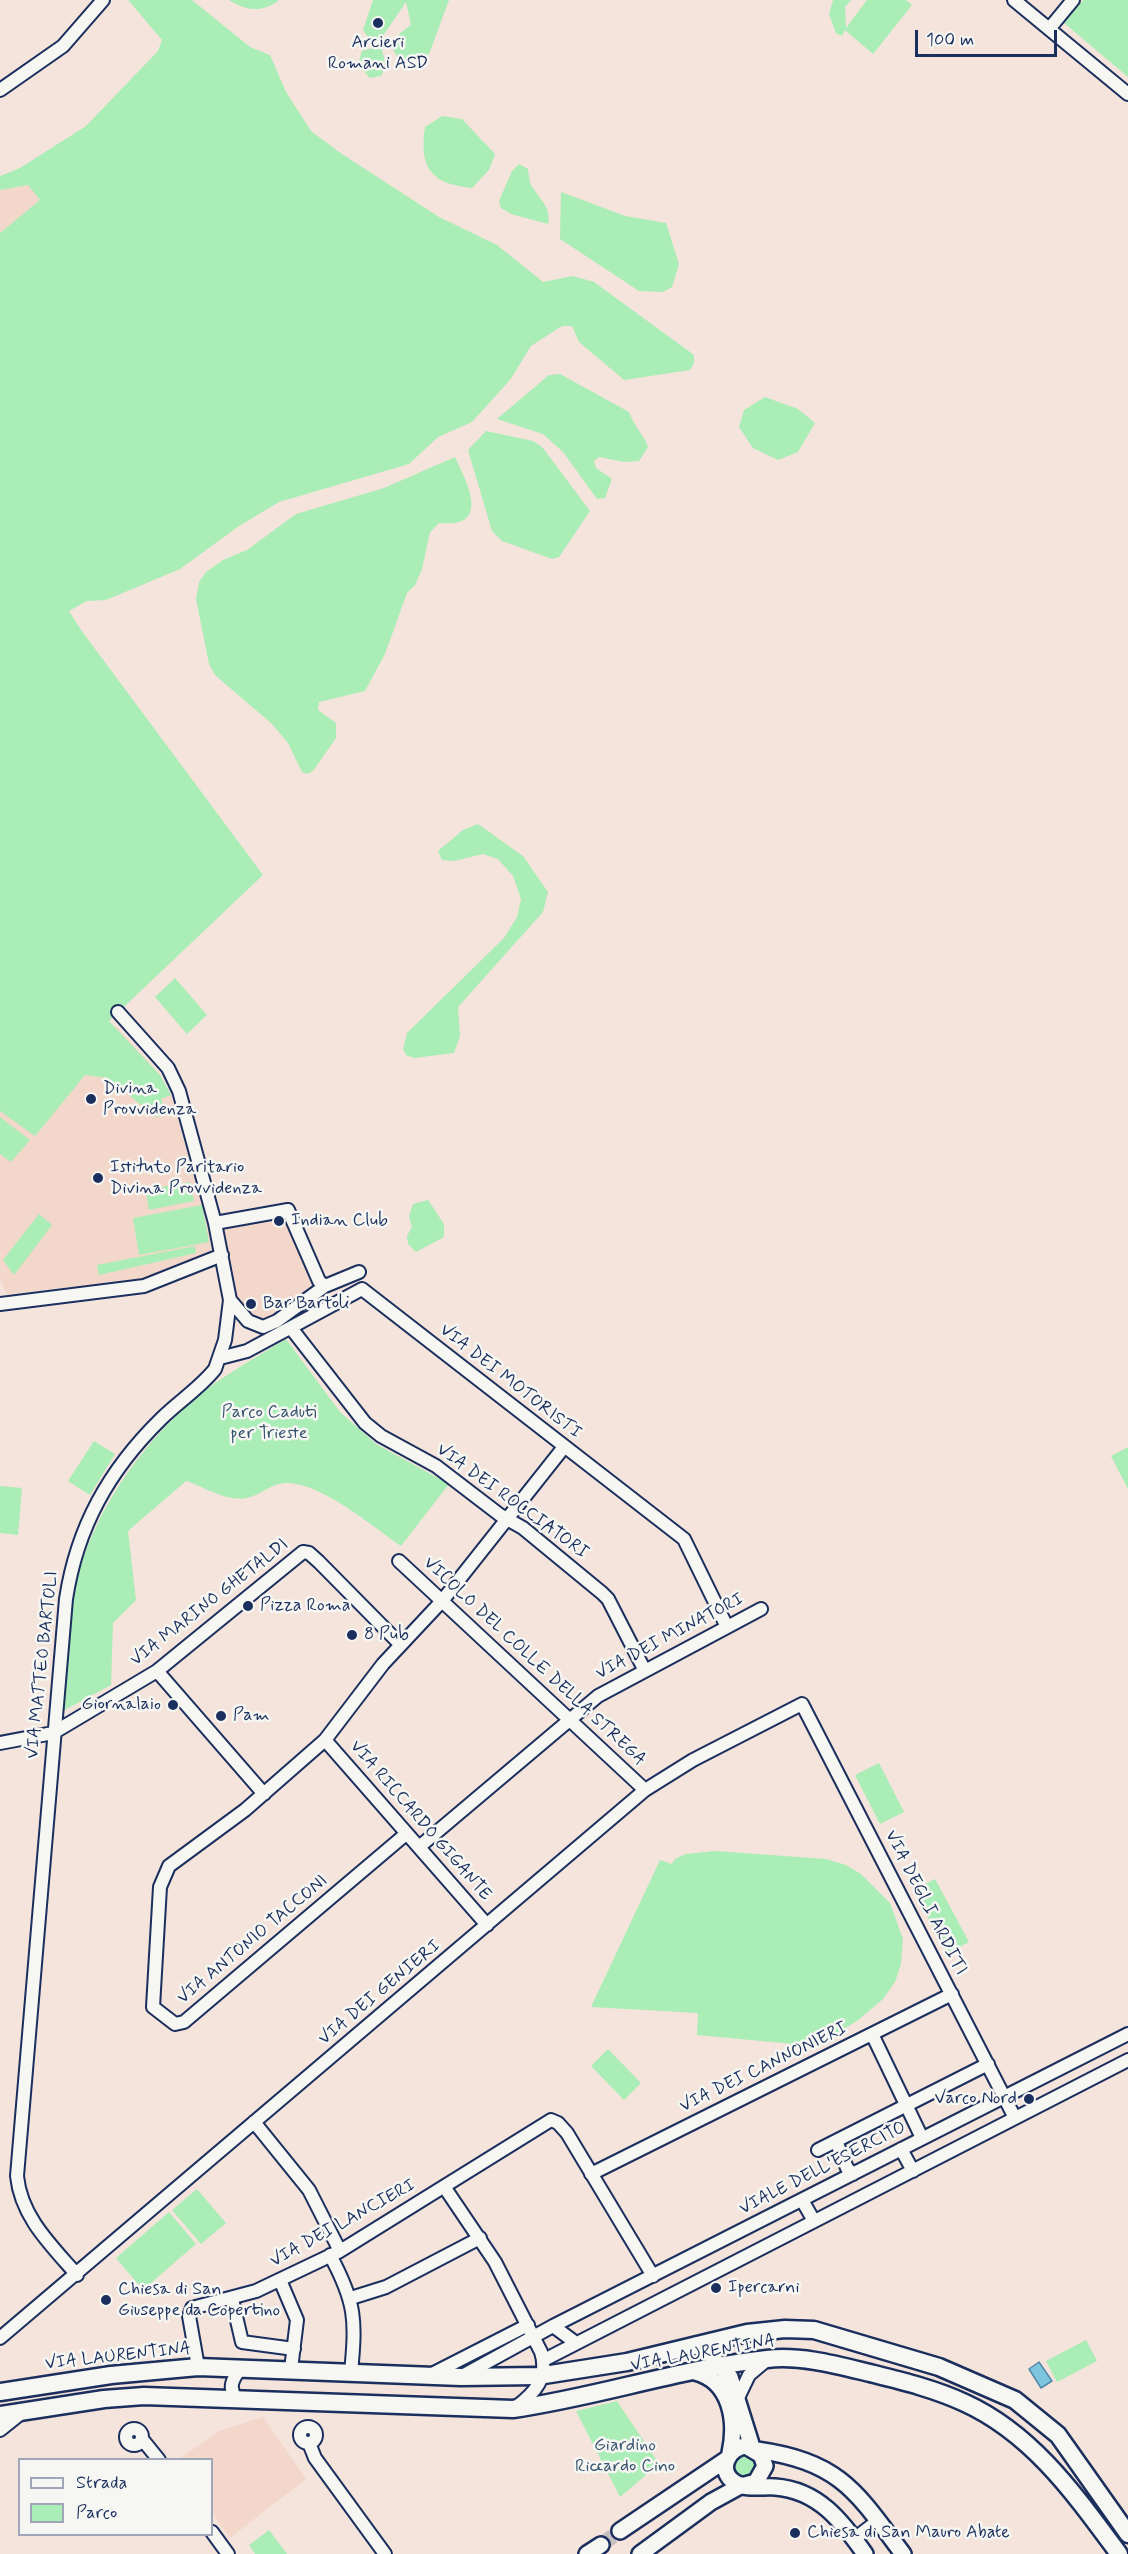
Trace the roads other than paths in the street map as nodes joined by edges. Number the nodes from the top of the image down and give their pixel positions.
1 (103, 0) edge
2 (1014, 0) edge
3 (1073, 0) edge
4 (1049, 29) junction
5 (0, 90) edge
6 (1128, 94) edge
7 (118, 1012) dead end
8 (215, 1223) junction
9 (222, 1255) junction
10 (359, 1272) dead end
11 (325, 1286) junction
12 (230, 1300) junction
13 (0, 1304) edge
14 (291, 1328) junction
15 (220, 1358) junction
16 (564, 1447) junction
17 (507, 1517) junction
18 (399, 1561) dead end
19 (442, 1601) junction
20 (761, 1609) dead end
21 (727, 1627) junction
22 (400, 1644) junction
23 (644, 1670) junction
24 (157, 1671) junction
25 (802, 1704) joint
26 (569, 1721) junction
27 (53, 1732) junction
28 (325, 1740) junction
29 (0, 1743) edge
30 (645, 1790) junction
31 (264, 1794) junction
32 (406, 1834) junction
33 (419, 1847) junction
34 (487, 1926) junction
35 (952, 1994) junction
36 (872, 2034) junction
37 (1128, 2034) edge
38 (1128, 2060) edge
39 (988, 2064) junction
40 (1004, 2095) junction
41 (906, 2106) junction
42 (1015, 2118) junction
43 (254, 2122) junction
44 (922, 2139) junction
45 (836, 2141) junction
46 (901, 2149) junction
47 (818, 2150) dead end
48 (912, 2171) junction
49 (591, 2174) junction
50 (853, 2174) junction
51 (445, 2188) junction
52 (802, 2200) junction
53 (814, 2221) junction
54 (480, 2238) junction
55 (335, 2253) junction
56 (77, 2275) junction
57 (653, 2276) junction
58 (280, 2280) junction
59 (351, 2298) junction
60 (232, 2299) junction
61 (528, 2325) junction
62 (553, 2326) junction
63 (534, 2337) junction
64 (0, 2338) edge
65 (576, 2343) junction
66 (696, 2345) junction
67 (294, 2349) junction
68 (768, 2359) junction
69 (198, 2367) junction
70 (722, 2367) junction
71 (241, 2368) junction
72 (543, 2368) junction
73 (291, 2369) junction
74 (695, 2372) junction
75 (351, 2373) junction
76 (428, 2376) junction
77 (460, 2377) junction
78 (0, 2392) edge
79 (237, 2399) junction
80 (737, 2400) junction
81 (513, 2409) junction
82 (30, 2410) junction
83 (0, 2415) edge
84 (0, 2430) edge
85 (142, 2439) dead end
86 (309, 2443) dead end
87 (754, 2449) junction
88 (728, 2456) junction
89 (157, 2458) edge
90 (743, 2485) junction
91 (879, 2520) junction
92 (620, 2531) tunnel mouth
93 (213, 2533) edge
94 (1128, 2534) edge
95 (854, 2539) junction
96 (601, 2545) tunnel mouth
97 (228, 2554) edge
98 (385, 2554) edge
99 (587, 2554) edge
100 (640, 2554) edge
101 (865, 2554) edge
102 (903, 2554) edge
103 (1119, 2554) edge

1 - 5 street
2 - 4 street
3 - 4 street
4 - 6 street
7 - 8 street, VIA MATTEO BARTOLI
8 - 9 street, VIA MATTEO BARTOLI
8 - 11 street
9 - 12 street, VIA MATTEO BARTOLI
9 - 13 street
10 - 11 street
11 - 12 street
12 - 15 street, VIA MATTEO BARTOLI
14 - 15 street, VIA DEI MOTORISTI
14 - 16 street, VIA DEI MOTORISTI
14 - 17 street, VIA DEI ROCCIATORI
15 - 27 street, VIA MATTEO BARTOLI
16 - 17 street
16 - 21 street, VIA DEI MOTORISTI
17 - 19 street
17 - 23 street, VIA DEI ROCCIATORI
18 - 19 street, VICOLO DEL COLLE DELLA STREGA
19 - 22 street
19 - 26 street, VICOLO DEL COLLE DELLA STREGA
20 - 21 street, VIA DEI MINATORI
21 - 23 street, VIA DEI MINATORI
22 - 24 street, VIA MARINO GHETALDI
22 - 28 street
23 - 26 street, VIA DEI MINATORI
24 - 27 street, VIA MARINO GHETALDI
24 - 31 street
25 - 30 street, VIA DEI GENIERI
25 - 35 street, VIA DEGLI ARDITI
26 - 30 street, VICOLO DEL COLLE DELLA STREGA
26 - 33 street, VIA DEI MINATORI
27 - 29 street, VIA MARINO GHETALDI
27 - 56 street, VIA MATTEO BARTOLI
28 - 31 street
28 - 32 street, VIA RICCARDO GIGANTE
30 - 34 street, VIA DEI GENIERI
31 - 32 street, VIA ANTONIO TACCONI
32 - 33 street, VIA RICCARDO GIGANTE
33 - 34 street, VIA RICCARDO GIGANTE
34 - 43 street, VIA DEI GENIERI
35 - 36 street, VIA DEI CANNONIERI
35 - 39 street, VIA DEGLI ARDITI
36 - 41 street
36 - 49 street, VIA DEI CANNONIERI
37 - 40 street, VIALE DELL'ESERCITO
38 - 42 street
39 - 40 street, VIA DEGLI ARDITI
39 - 41 street
40 - 42 street, VIA DEGLI ARDITI
40 - 44 street, VIALE DELL'ESERCITO
41 - 44 street
41 - 45 street
42 - 48 street
43 - 55 street
43 - 56 street, VIA DEI GENIERI
44 - 46 street, VIALE DELL'ESERCITO
45 - 47 street
45 - 50 street
46 - 48 street
46 - 50 street, VIALE DELL'ESERCITO
48 - 53 street
49 - 51 street, VIA DEI LANCIERI
49 - 57 street
50 - 52 street, VIALE DELL'ESERCITO
51 - 54 street
51 - 55 street, VIA DEI LANCIERI
52 - 53 street
52 - 57 street, VIALE DELL'ESERCITO
53 - 65 street
54 - 59 street
54 - 61 street
55 - 58 street, VIA DEI LANCIERI
55 - 59 street
56 - 64 street, VIA DEI GENIERI
57 - 62 street, VIALE DELL'ESERCITO
58 - 60 street, VIA DEI LANCIERI
58 - 67 street
59 - 75 street
60 - 67 street
60 - 69 street, VIA DEI LANCIERI
61 - 63 street
61 - 76 street
62 - 63 street, VIALE DELL'ESERCITO
62 - 65 street
63 - 72 street
63 - 77 street, VIALE DELL'ESERCITO
65 - 72 street
66 - 70 street
66 - 72 main road, VIA LAURENTINA
66 - 94 main road, VIA LAURENTINA
67 - 73 street
68 - 70 main road, VIA LAURENTINA
68 - 80 street
68 - 103 main road, VIA LAURENTINA
69 - 71 main road, VIA LAURENTINA
69 - 78 main road, VIA LAURENTINA
70 - 74 main road, VIA LAURENTINA
70 - 80 street
71 - 73 main road, VIA LAURENTINA
71 - 79 street
72 - 77 main road, VIA LAURENTINA
72 - 81 street
73 - 75 main road, VIA LAURENTINA
74 - 81 main road, VIA LAURENTINA
74 - 88 street
75 - 76 main road, VIA LAURENTINA
76 - 77 main road, VIA LAURENTINA
79 - 81 main road, VIA LAURENTINA
79 - 82 main road, VIA LAURENTINA
80 - 87 street
82 - 83 main road, VIA LAURENTINA
82 - 84 street
85 - 89 street
86 - 98 street
87 - 88 street
87 - 90 street
87 - 91 street
88 - 90 street
88 - 92 street
90 - 95 street
90 - 100 street
91 - 95 street
91 - 102 street
93 - 97 street
95 - 101 street
96 - 99 street

